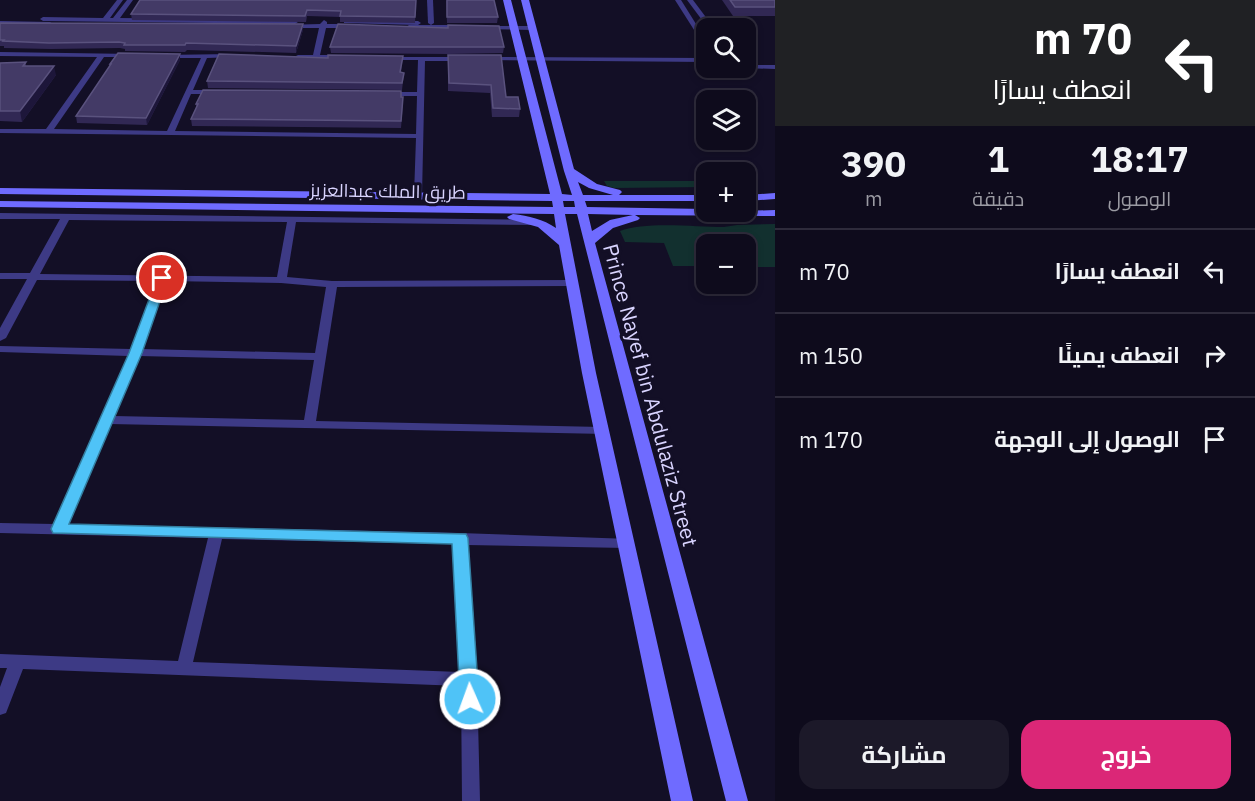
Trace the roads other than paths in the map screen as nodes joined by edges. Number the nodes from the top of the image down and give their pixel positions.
1 (120, 0) edge
2 (130, 0) edge
3 (430, 0) edge
4 (507, 0) edge
5 (525, 0) edge
6 (678, 0) edge
7 (690, 0) edge
8 (704, 18) edge
9 (105, 20) junction
10 (116, 20) junction
11 (0, 21) edge
12 (431, 23) junction
13 (466, 23) edge
14 (477, 23) edge
15 (323, 24) junction
16 (512, 26) junction
17 (531, 26) junction
18 (696, 28) edge
19 (0, 54) edge
20 (102, 55) junction
21 (141, 55) edge
22 (151, 55) edge
23 (205, 56) junction
24 (239, 56) edge
25 (285, 57) edge
26 (316, 57) junction
27 (351, 57) edge
28 (375, 58) edge
29 (422, 58) junction
30 (696, 60) edge
31 (756, 60) edge
32 (775, 60) edge
33 (522, 62) junction
34 (541, 62) junction
35 (696, 67) edge
36 (756, 67) edge
37 (775, 67) edge
38 (189, 92) junction
39 (225, 92) edge
40 (375, 94) edge
41 (421, 94) junction
42 (0, 131) edge
43 (49, 131) junction
44 (170, 132) junction
45 (419, 136) junction
46 (569, 171) junction
47 (552, 173) junction
48 (0, 191) edge
49 (418, 195) junction
50 (775, 196) edge
51 (508, 197) junction
52 (669, 197) junction
53 (756, 197) edge
54 (696, 198) edge
55 (0, 204) edge
56 (556, 204) junction
57 (581, 205) junction
58 (456, 209) junction
59 (658, 212) junction
60 (775, 213) edge
61 (0, 216) edge
62 (66, 217) junction
63 (292, 220) junction
64 (540, 222) junction
65 (589, 243) junction
66 (564, 244) junction
67 (0, 276) edge
68 (35, 276) junction
69 (162, 278) junction
70 (281, 280) junction
71 (572, 283) junction
72 (332, 284) junction
73 (0, 338) edge
74 (0, 349) edge
75 (135, 353) junction
76 (319, 357) junction
77 (107, 420) junction
78 (309, 425) junction
79 (602, 431) junction
80 (0, 528) edge
81 (59, 529) junction
82 (216, 533) junction
83 (460, 538) junction
84 (626, 543) junction
85 (0, 661) edge
86 (18, 662) junction
87 (184, 668) junction
88 (469, 679) junction
89 (0, 708) edge
90 (471, 801) edge
91 (682, 801) edge
92 (737, 801) edge

1 - 9 street
2 - 10 street
3 - 12 street
4 - 16 main road
5 - 17 main road, Prince Nayef bin Abdulaziz Street
6 - 18 street
7 - 8 street
9 - 10 street
9 - 11 street
10 - 15 street
11 - 15 street
12 - 13 street
12 - 15 street
14 - 16 street
15 - 16 street
15 - 26 street
16 - 17 street
16 - 33 main road
17 - 34 main road, Prince Nayef bin Abdulaziz Street
19 - 20 street
20 - 21 street
20 - 43 street
22 - 23 street
23 - 24 street
23 - 38 street
25 - 26 street
26 - 27 street
28 - 29 street
29 - 33 street
29 - 41 street
30 - 34 street
31 - 32 street
33 - 34 street
33 - 47 main road
34 - 35 street
34 - 46 main road, Prince Nayef bin Abdulaziz Street
36 - 37 street
38 - 39 street
38 - 44 street
40 - 41 street
41 - 45 street
42 - 43 street
43 - 44 street
44 - 45 street
45 - 49 street
46 - 52 main road
46 - 57 main road, Prince Nayef bin Abdulaziz Street
47 - 51 main road
47 - 56 main road
48 - 49 main road, طريق الملك عبدالعزيز
49 - 51 main road, طريق الملك عبدالعزيز
50 - 53 main road
51 - 56 main road, طريق الملك عبدالعزيز
52 - 54 main road, طريق الملك عبدالعزيز
52 - 57 main road, طريق الملك عبدالعزيز
55 - 58 main road, طريق الملك عبدالعزيز
56 - 57 main road, طريق الملك عبدالعزيز
56 - 58 main road, طريق الملك عبدالعزيز
56 - 66 main road
57 - 59 main road, طريق الملك عبدالعزيز
57 - 65 main road, Prince Nayef bin Abdulaziz Street
58 - 64 main road
59 - 60 main road, طريق الملك عبدالعزيز
59 - 65 main road
61 - 62 street
62 - 63 street
62 - 68 street
63 - 64 street
63 - 70 street
64 - 66 main road
65 - 92 main road, Prince Nayef bin Abdulaziz Street
66 - 71 main road
67 - 68 street
68 - 69 street
68 - 73 street
69 - 70 street
69 - 75 street
70 - 72 street
71 - 72 street
71 - 79 main road
72 - 76 street
74 - 75 street
75 - 76 street
75 - 77 street
76 - 78 street
77 - 78 street
77 - 81 street
78 - 79 street
79 - 84 main road
80 - 81 street
81 - 82 street
82 - 83 street
82 - 87 street
83 - 84 street
83 - 88 street
84 - 91 main road
85 - 86 street
86 - 87 street
86 - 89 street
87 - 88 street
88 - 90 street

